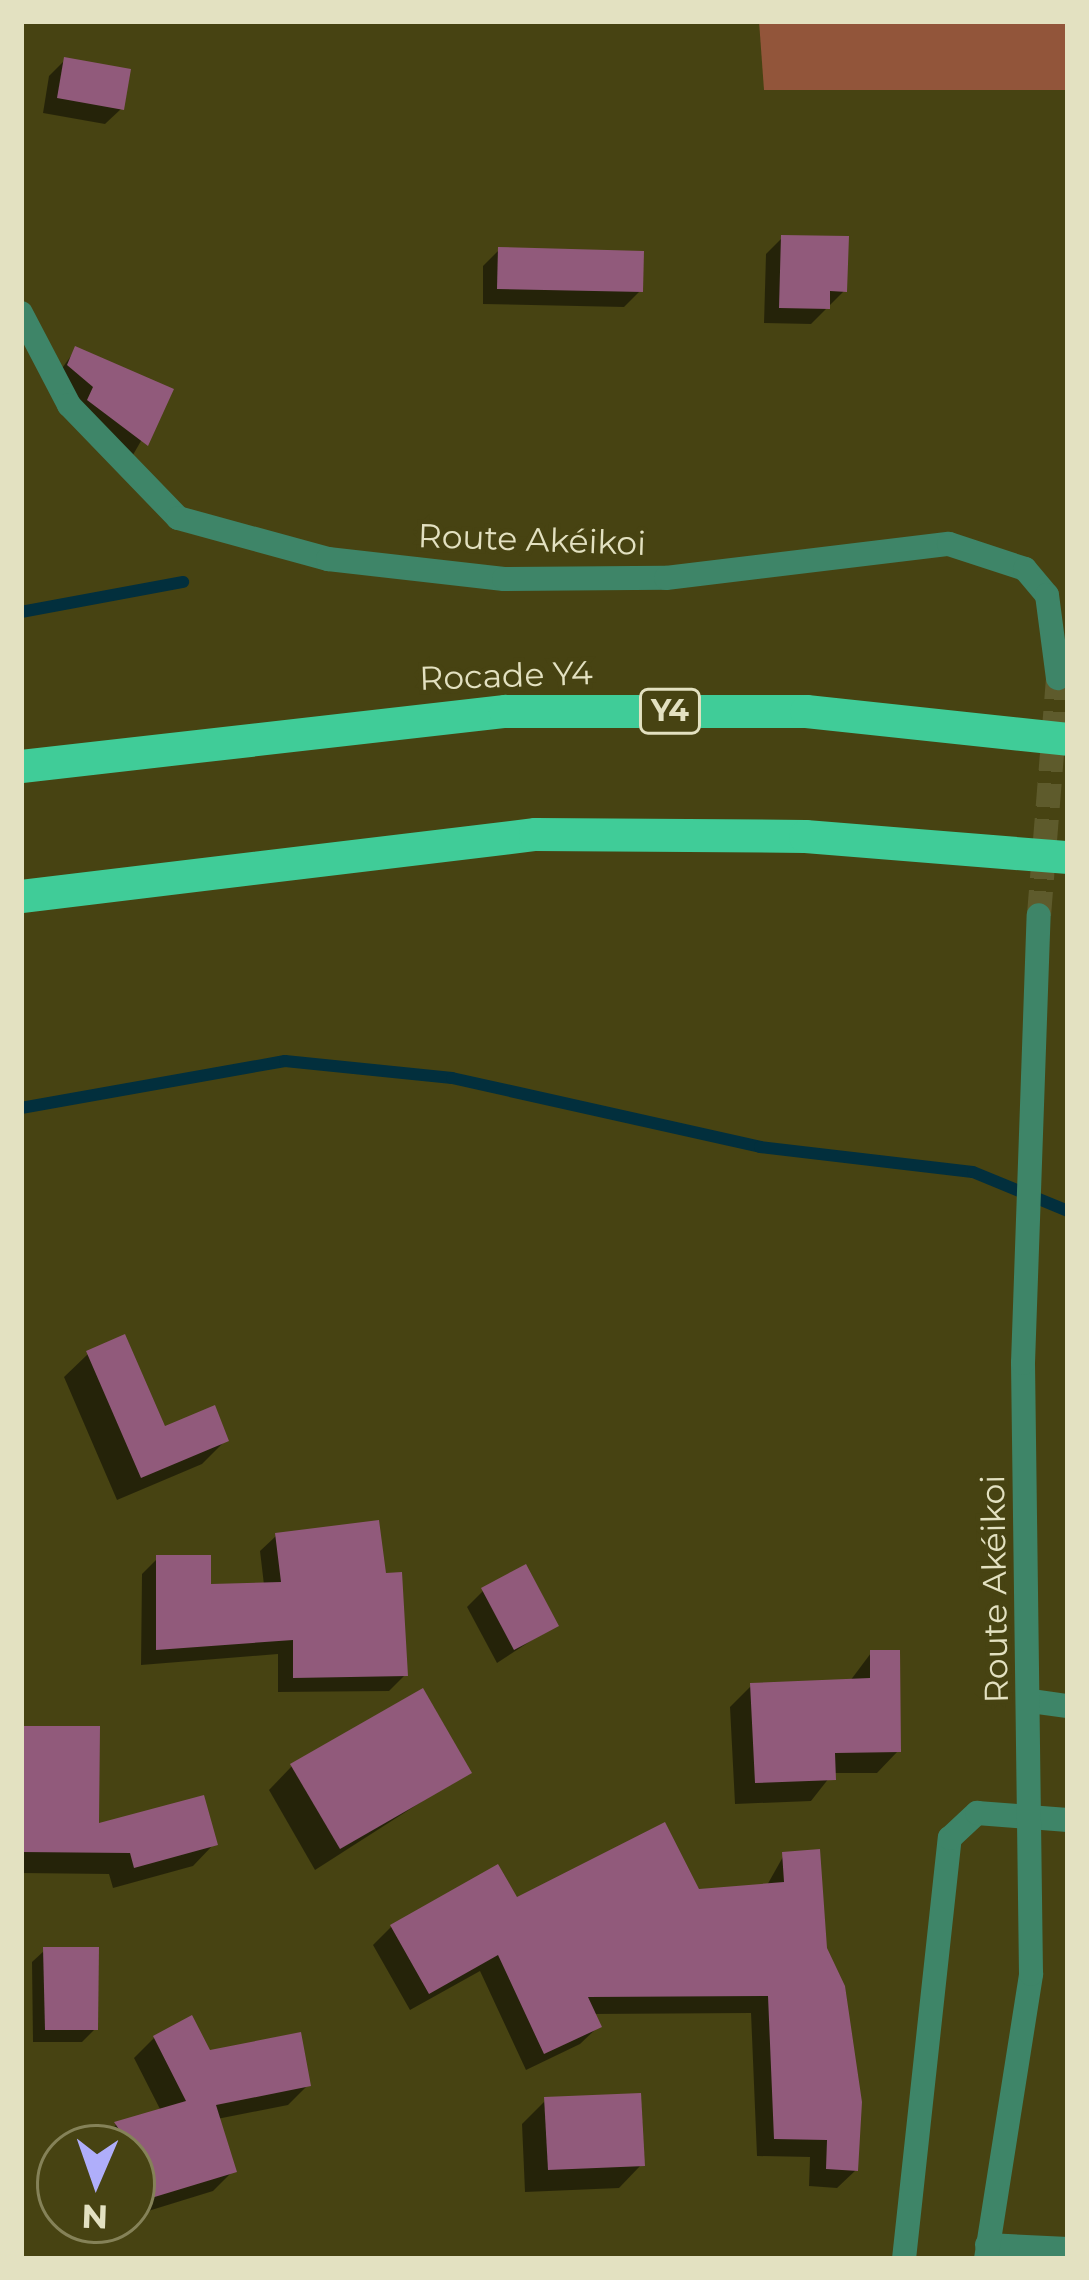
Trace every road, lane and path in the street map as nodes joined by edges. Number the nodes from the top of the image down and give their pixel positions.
1 (21, 313) edge
2 (1058, 678) dead end
3 (1068, 739) edge
4 (21, 766) edge
5 (1068, 857) edge
6 (21, 896) edge
7 (1039, 915) tunnel mouth
8 (1031, 1701) junction
9 (1068, 1706) edge
10 (1032, 1812) junction
11 (1068, 1820) edge
12 (1068, 2248) edge
13 (987, 2252) edge
14 (904, 2259) edge

1 - 2 street, Route Akéikoi
3 - 4 highway, Rocade Y4 / Y4
5 - 6 highway
7 - 8 street, Route Akéikoi
8 - 9 street
8 - 10 street, Route Akéikoi
10 - 11 street
10 - 13 street, Route Akéikoi
10 - 14 street
12 - 13 street

